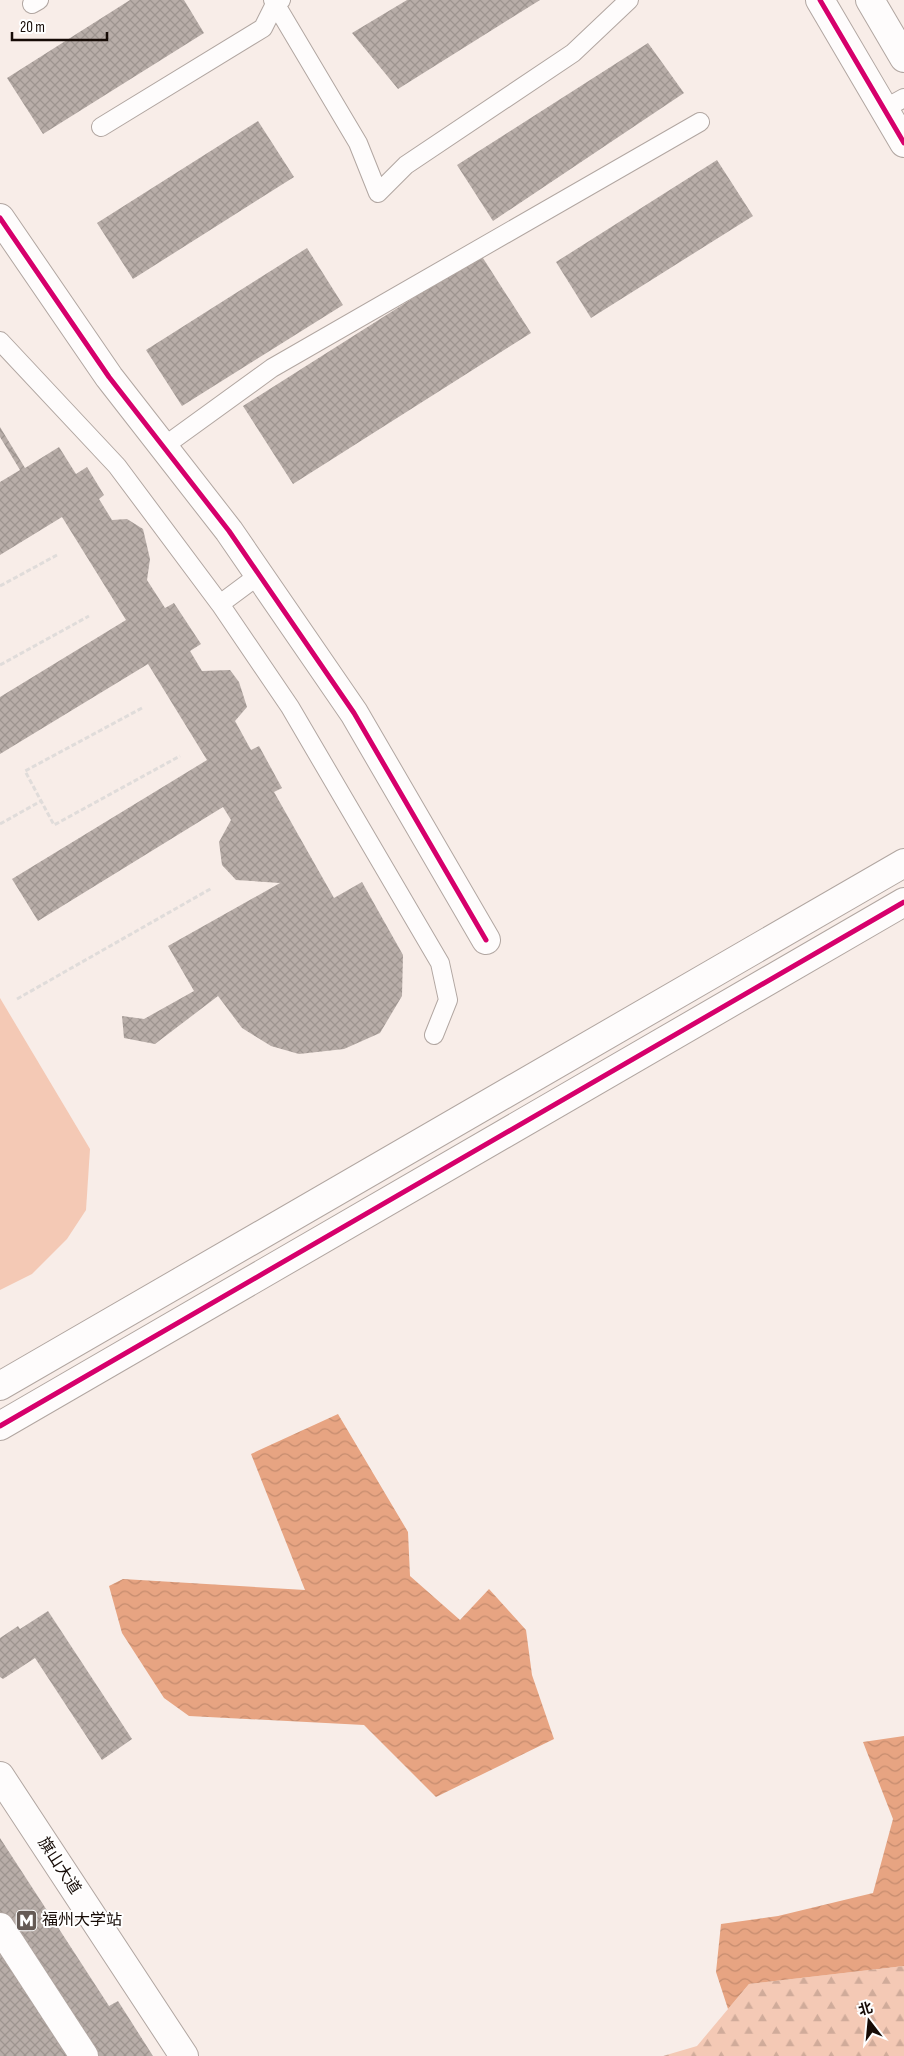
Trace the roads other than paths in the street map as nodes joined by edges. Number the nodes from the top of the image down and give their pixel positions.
1 (629, 0) edge
2 (820, 0) edge
3 (870, 0) edge
4 (276, 1) edge
5 (904, 58) edge
6 (894, 103) edge
7 (700, 122) dead end
8 (101, 126) dead end
9 (904, 144) edge
10 (0, 218) edge
11 (0, 341) edge
12 (164, 447) junction
13 (259, 575) junction
14 (220, 604) junction
15 (904, 863) edge
16 (904, 902) edge
17 (486, 940) dead end
18 (434, 1035) dead end
19 (0, 1386) edge
20 (0, 1426) edge
21 (0, 1776) edge
22 (0, 1928) edge
23 (84, 2056) edge
24 (184, 2056) edge

1 - 4 lane
2 - 6 main road
3 - 5 main road
4 - 8 lane
6 - 9 main road
7 - 12 lane
10 - 12 main road
11 - 14 lane
12 - 13 main road
13 - 14 lane
13 - 17 main road
14 - 18 lane
15 - 19 main road
16 - 20 main road
21 - 24 main road, 旗山大道
22 - 23 main road

